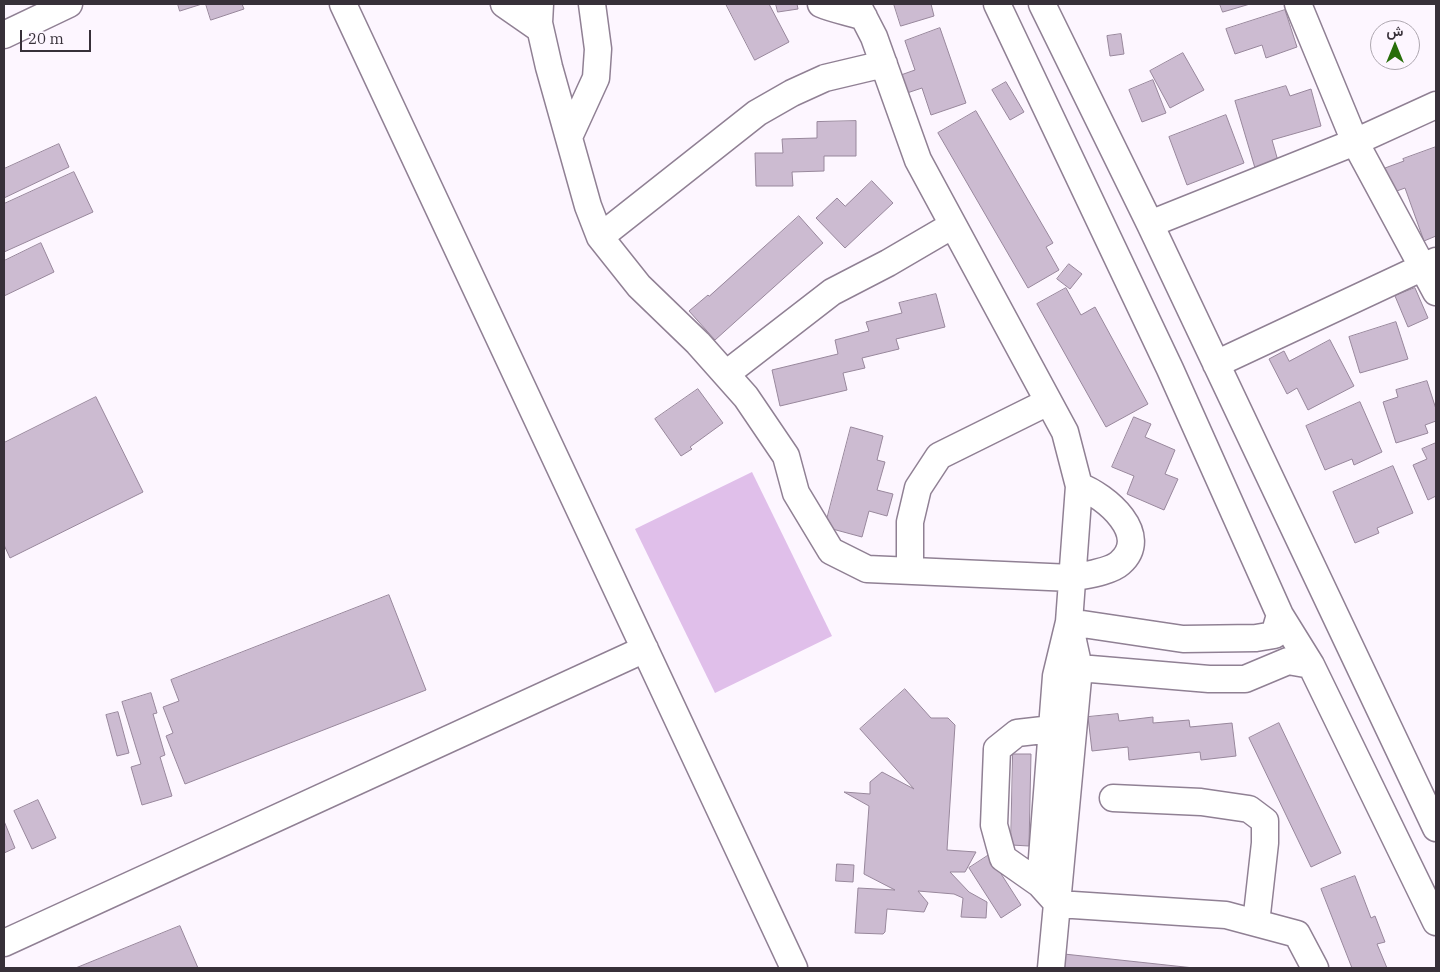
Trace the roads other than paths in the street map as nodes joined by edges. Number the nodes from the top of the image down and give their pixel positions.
1 (69, 4) edge
2 (343, 4) edge
3 (504, 4) edge
4 (592, 4) edge
5 (821, 4) edge
6 (997, 4) edge
7 (1042, 4) edge
8 (1298, 4) edge
9 (861, 10) edge
10 (540, 16) edge
11 (4, 35) edge
12 (884, 64) junction
13 (1436, 105) edge
14 (569, 137) junction
15 (1355, 142) junction
16 (1150, 224) junction
17 (954, 225) junction
18 (600, 237) junction
19 (1430, 264) edge
20 (1436, 292) edge
21 (1216, 364) junction
22 (726, 374) junction
23 (1048, 402) junction
24 (1080, 486) junction
25 (910, 571) junction
26 (1072, 578) junction
27 (1280, 615) junction
28 (1069, 622) junction
29 (645, 649) junction
30 (1310, 665) junction
31 (1080, 668) junction
32 (1052, 729) junction
33 (1113, 798) dead end
34 (1436, 828) edge
35 (1040, 884) junction
36 (1058, 904) junction
37 (1436, 922) edge
38 (1256, 923) junction
39 (4, 943) edge
40 (794, 968) edge
41 (1051, 968) edge
42 (1315, 968) edge

1 - 11 street
2 - 29 street
3 - 10 street
4 - 14 street
5 - 9 street
6 - 27 street
7 - 16 street
8 - 15 street
9 - 12 street
10 - 14 street
12 - 17 street
12 - 18 street
13 - 15 street
14 - 18 street
15 - 16 street
15 - 19 street
16 - 21 street
17 - 22 street
17 - 23 street
18 - 22 street
19 - 20 street
19 - 21 street
21 - 34 street
22 - 25 street
23 - 24 street
23 - 25 street
24 - 26 street
24 - 26 street
25 - 26 street
26 - 28 street
27 - 28 street
27 - 30 street
28 - 31 street
28 - 32 street
29 - 39 street
29 - 40 street
30 - 31 street
30 - 37 street
31 - 36 street
32 - 35 street
32 - 35 street
33 - 38 street
35 - 36 street
36 - 38 street
36 - 41 street
38 - 42 street

